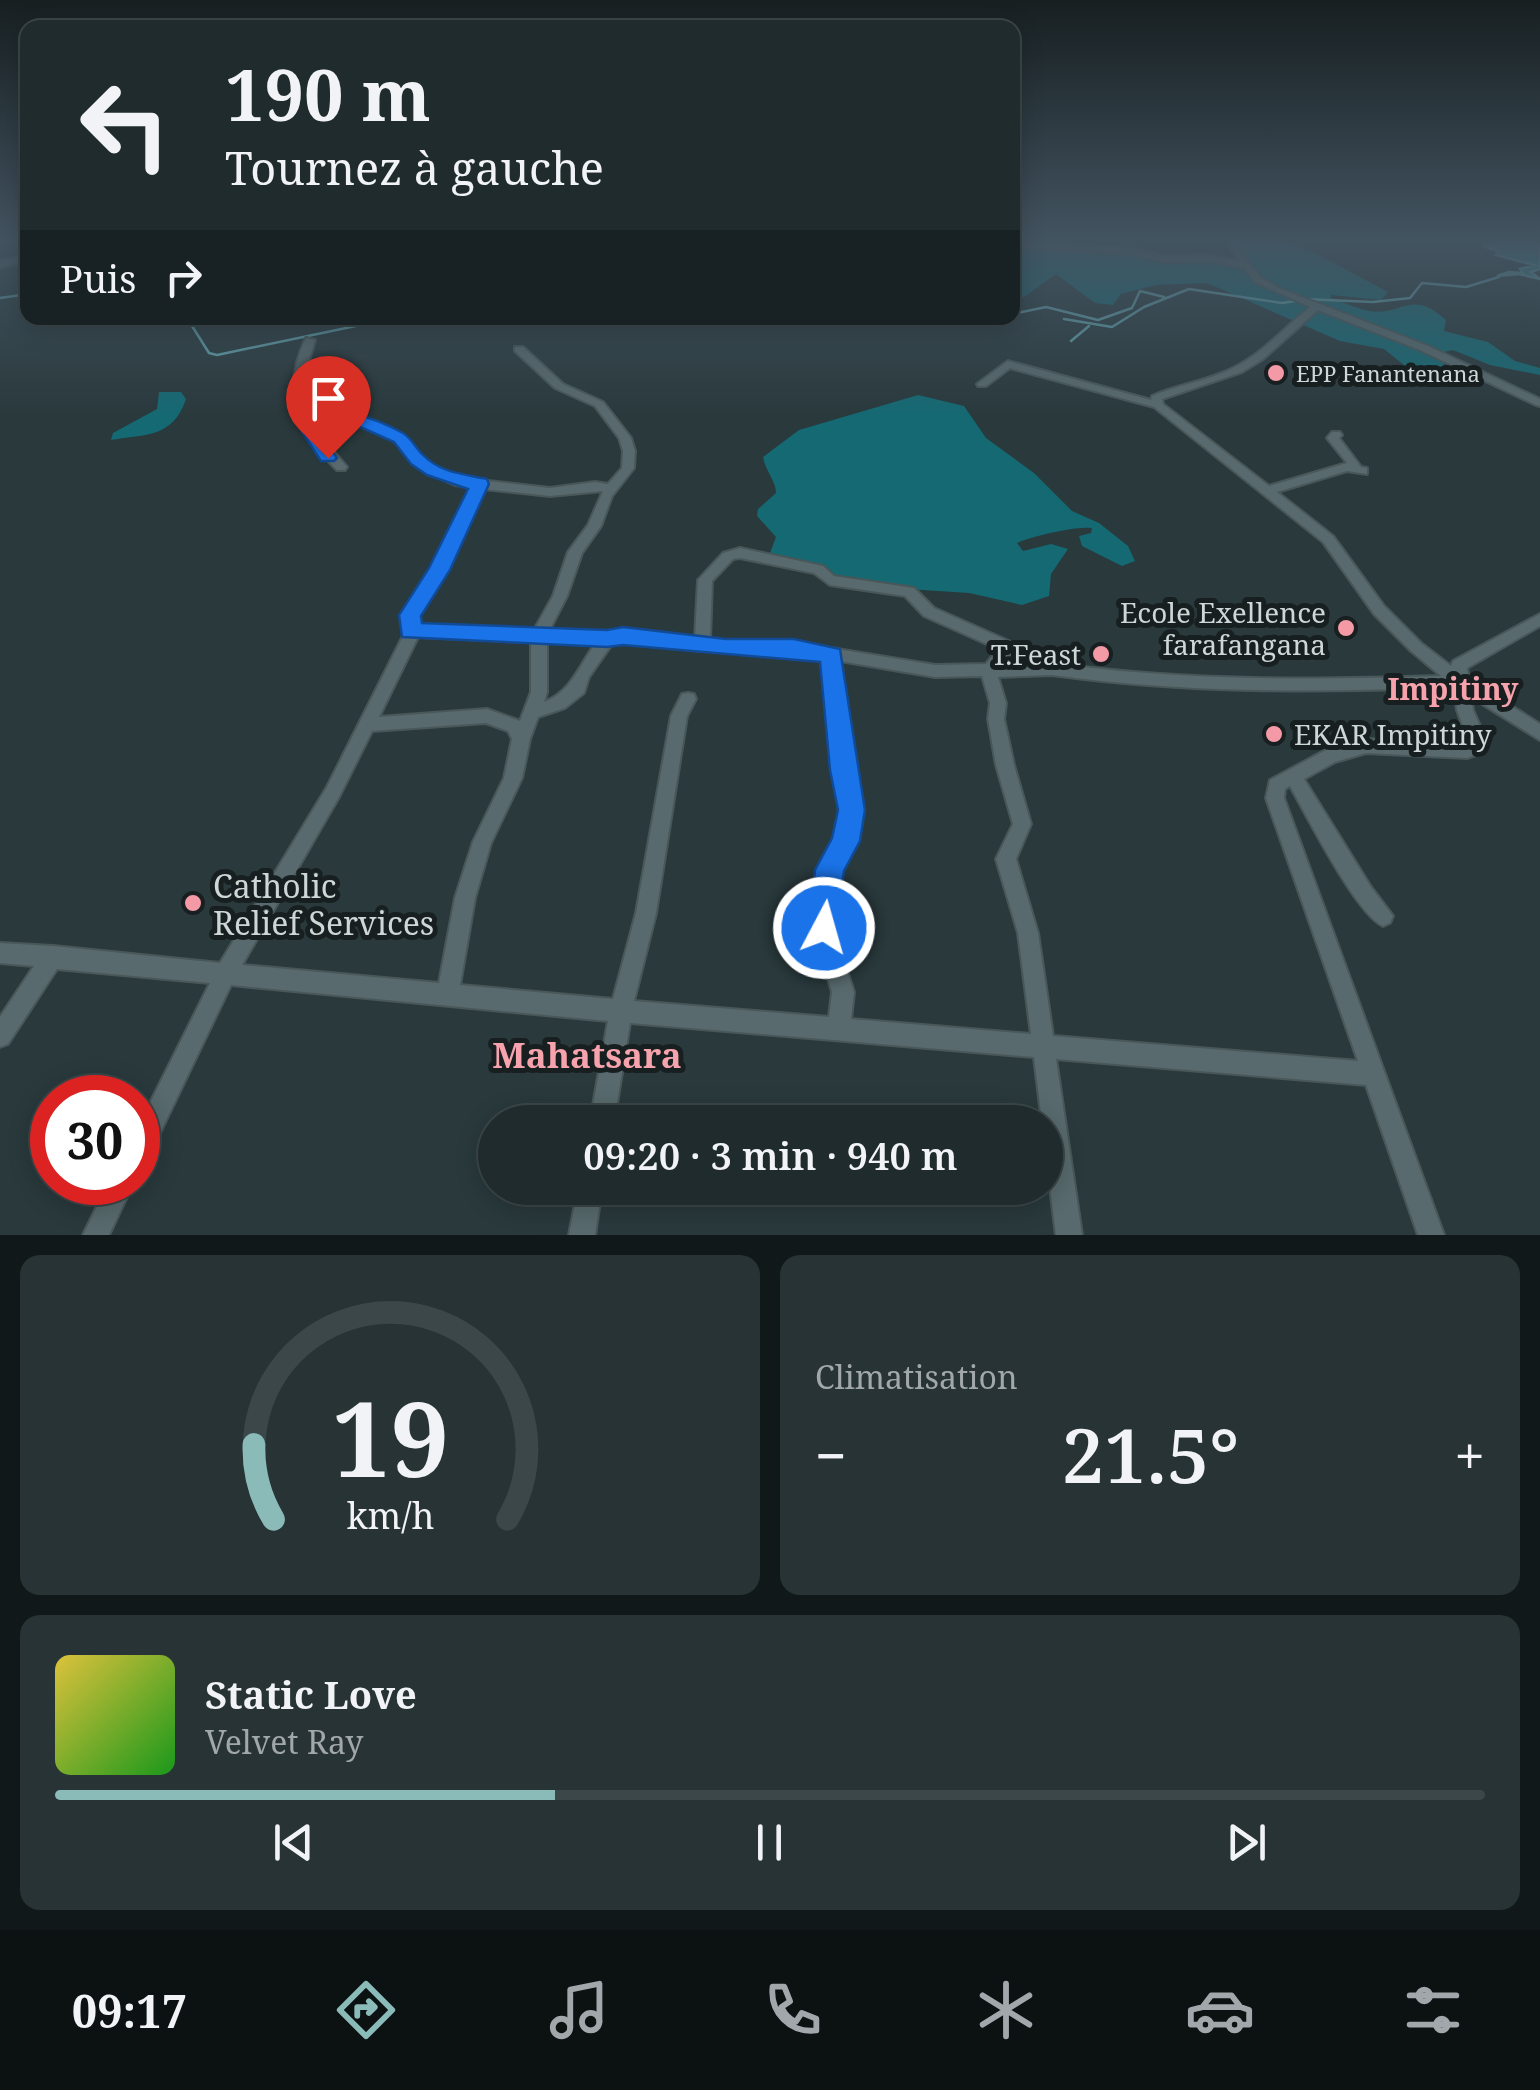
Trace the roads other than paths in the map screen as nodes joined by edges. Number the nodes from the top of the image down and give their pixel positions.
1 (1301, 300) edge
2 (1313, 304) junction
3 (310, 340) dead end
4 (519, 350) dead end
5 (982, 384) dead end
6 (1540, 403) edge
7 (1158, 405) junction
8 (304, 409) junction
9 (1336, 435) dead end
10 (341, 466) dead end
11 (480, 484) junction
12 (611, 488) junction
13 (1266, 491) junction
14 (1540, 620) edge
15 (410, 631) junction
16 (539, 636) junction
17 (607, 639) junction
18 (702, 644) junction
19 (1008, 647) junction
20 (832, 655) junction
21 (992, 669) junction
22 (1084, 672) junction
23 (1459, 681) junction
24 (688, 699) dead end
25 (530, 713) junction
26 (366, 725) junction
27 (1540, 734) edge
28 (522, 738) junction
29 (1293, 776) junction
30 (1382, 916) dead end
31 (0, 953) edge
32 (54, 956) junction
33 (224, 976) junction
34 (448, 992) junction
35 (621, 1011) junction
36 (839, 1028) junction
37 (0, 1036) edge
38 (1043, 1045) junction
39 (1374, 1074) junction
40 (605, 1105) edge
41 (160, 1106) edge
42 (111, 1205) edge
43 (587, 1205) edge
44 (96, 1235) edge
45 (582, 1235) edge
46 (1069, 1235) edge
47 (1431, 1235) edge

1 - 2 street
2 - 6 street
2 - 7 street
3 - 8 street
4 - 12 street
5 - 7 street
7 - 13 street
8 - 10 street
8 - 11 street
9 - 13 street
11 - 12 street
11 - 15 street
12 - 16 street
13 - 23 street
14 - 23 street
15 - 16 street
15 - 26 street
16 - 17 street
16 - 25 street
17 - 18 street
17 - 25 street
18 - 19 street
18 - 20 street
19 - 21 street
19 - 22 street
20 - 21 street
20 - 36 street
21 - 22 street
21 - 38 street
22 - 23 street
23 - 27 street
23 - 29 street
24 - 35 street
25 - 28 street
26 - 28 street
26 - 33 street
28 - 34 street
29 - 30 street
29 - 39 street
31 - 32 street
32 - 33 street
32 - 37 street
33 - 34 street
33 - 41 street
34 - 35 street
35 - 36 street
35 - 40 street
36 - 38 street
38 - 39 street
38 - 46 street
39 - 47 street
42 - 44 street
43 - 45 street

